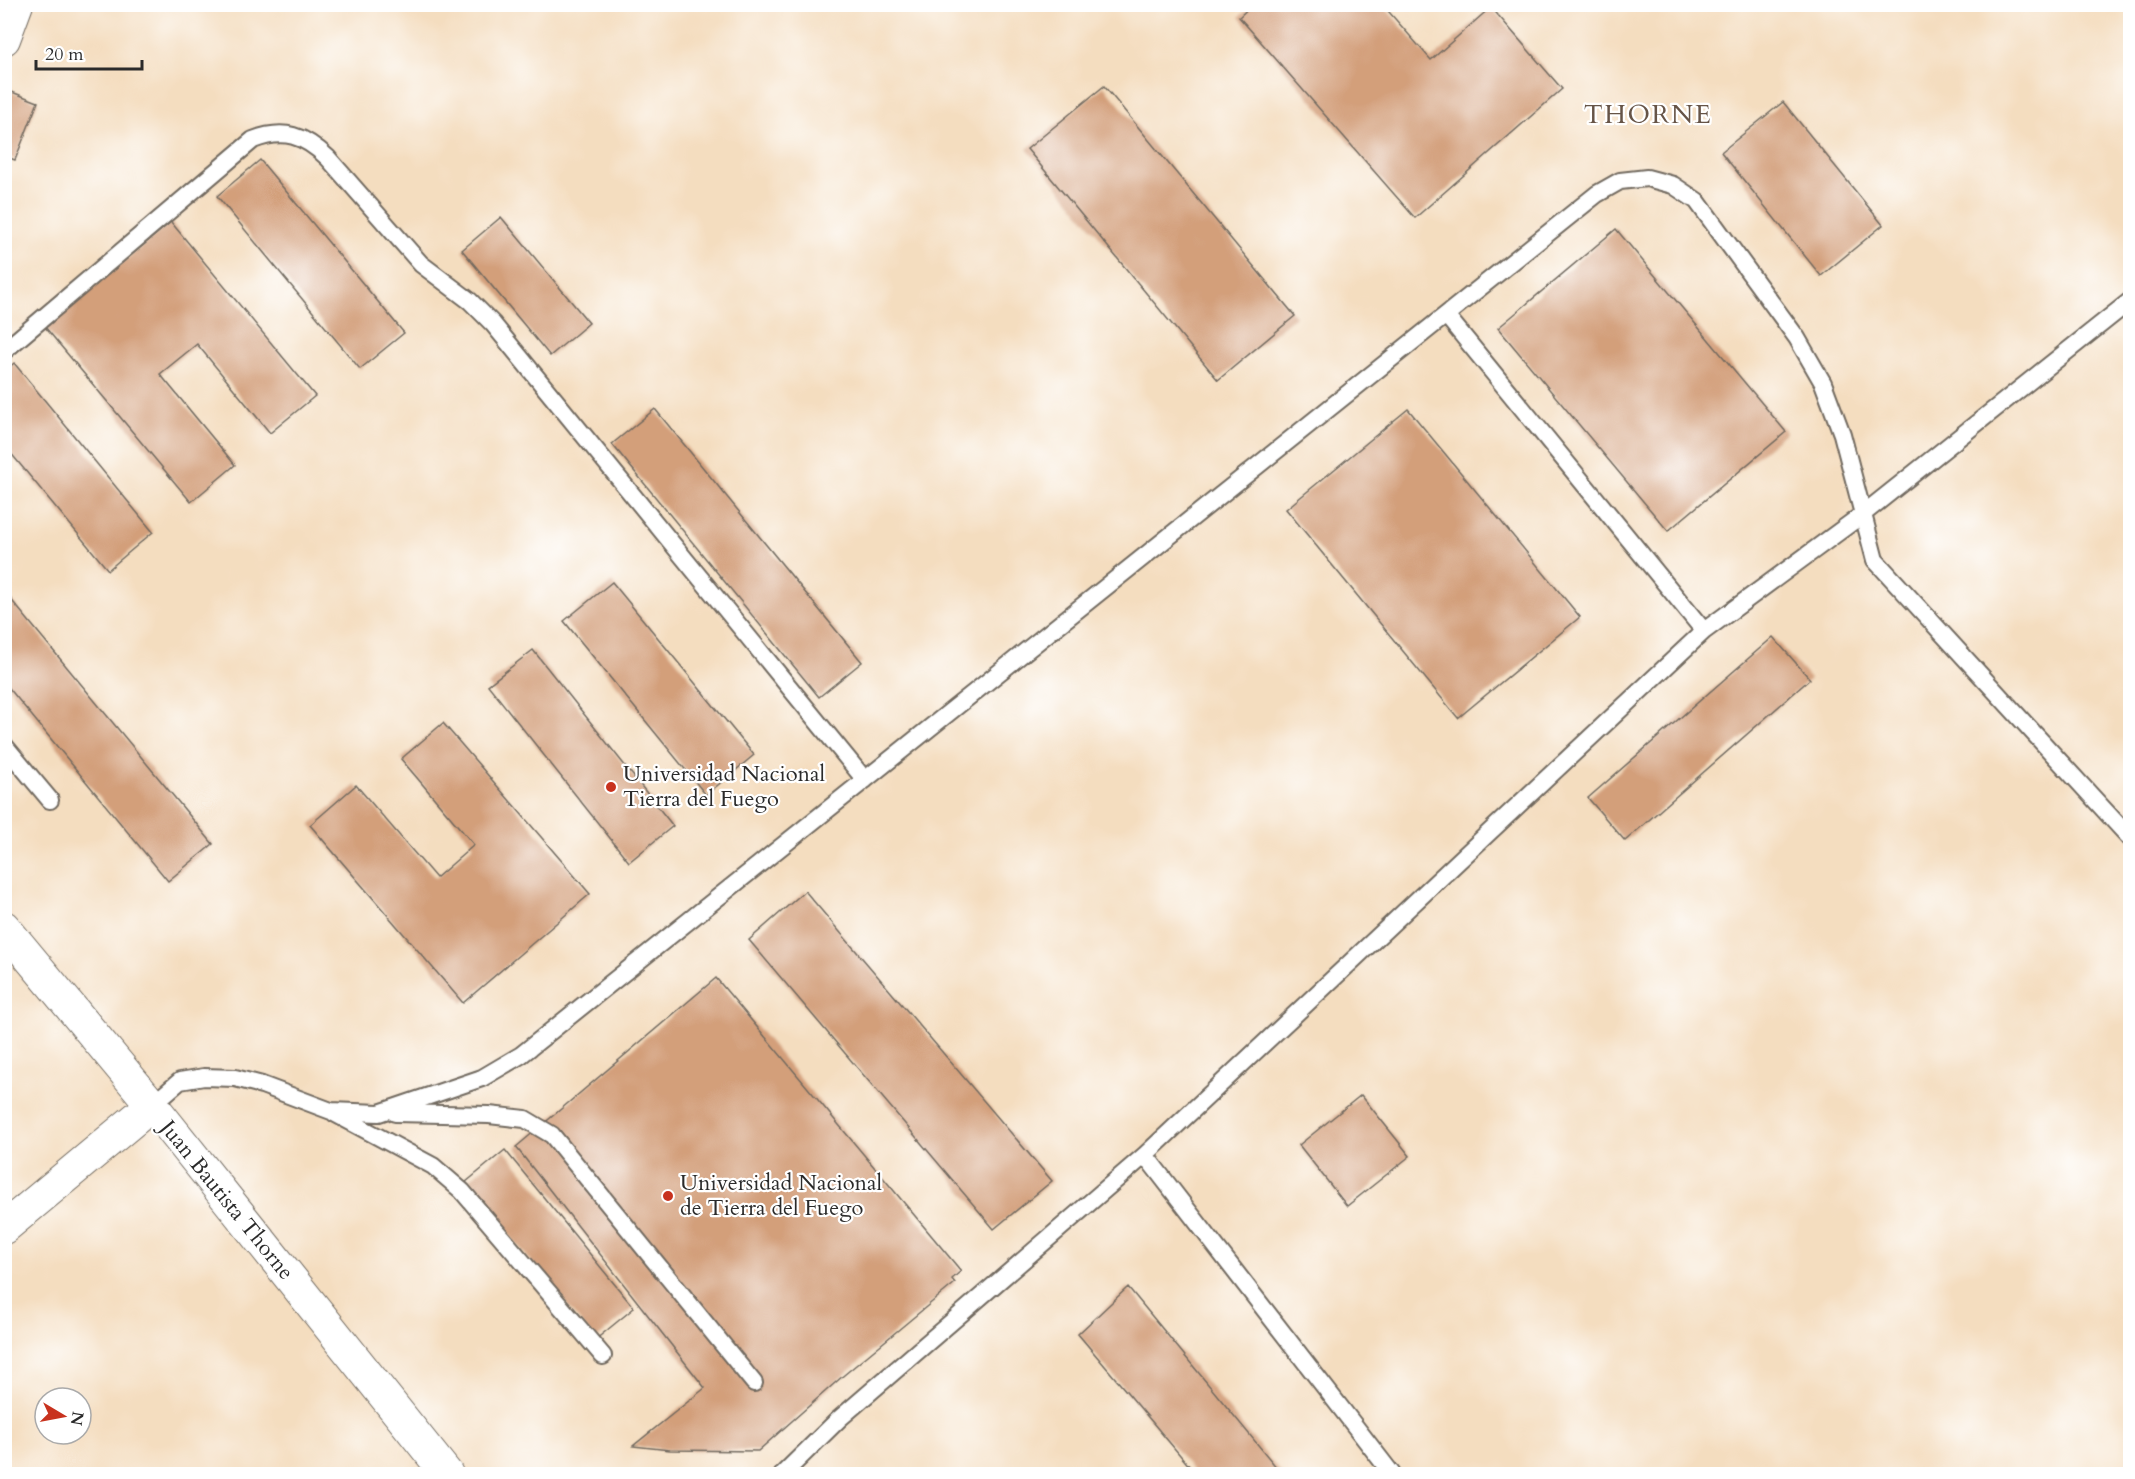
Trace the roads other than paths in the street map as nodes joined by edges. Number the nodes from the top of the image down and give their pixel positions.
1 (17, 4) edge
2 (4, 39) edge
3 (2130, 301) edge
4 (1446, 315) junction
5 (4, 351) edge
6 (1863, 514) junction
7 (1704, 631) junction
8 (4, 745) edge
9 (865, 780) junction
10 (50, 800) dead end
11 (2130, 838) edge
12 (4, 927) edge
13 (152, 1106) junction
14 (331, 1111) junction
15 (379, 1113) junction
16 (1145, 1155) junction
17 (4, 1228) edge
18 (603, 1356) dead end
19 (754, 1383) dead end
20 (447, 1474) edge
21 (783, 1474) edge
22 (1392, 1474) edge

1 - 2 street
3 - 6 lane
4 - 6 lane
4 - 7 lane
4 - 9 lane
5 - 9 lane
6 - 7 lane
6 - 11 lane
7 - 16 lane
8 - 10 lane
9 - 15 lane
12 - 13 street, Juan Bautista Thorne
13 - 14 lane
13 - 17 street
13 - 20 street, Juan Bautista Thorne
14 - 15 lane
14 - 18 lane
15 - 19 lane
16 - 21 lane
16 - 22 lane

